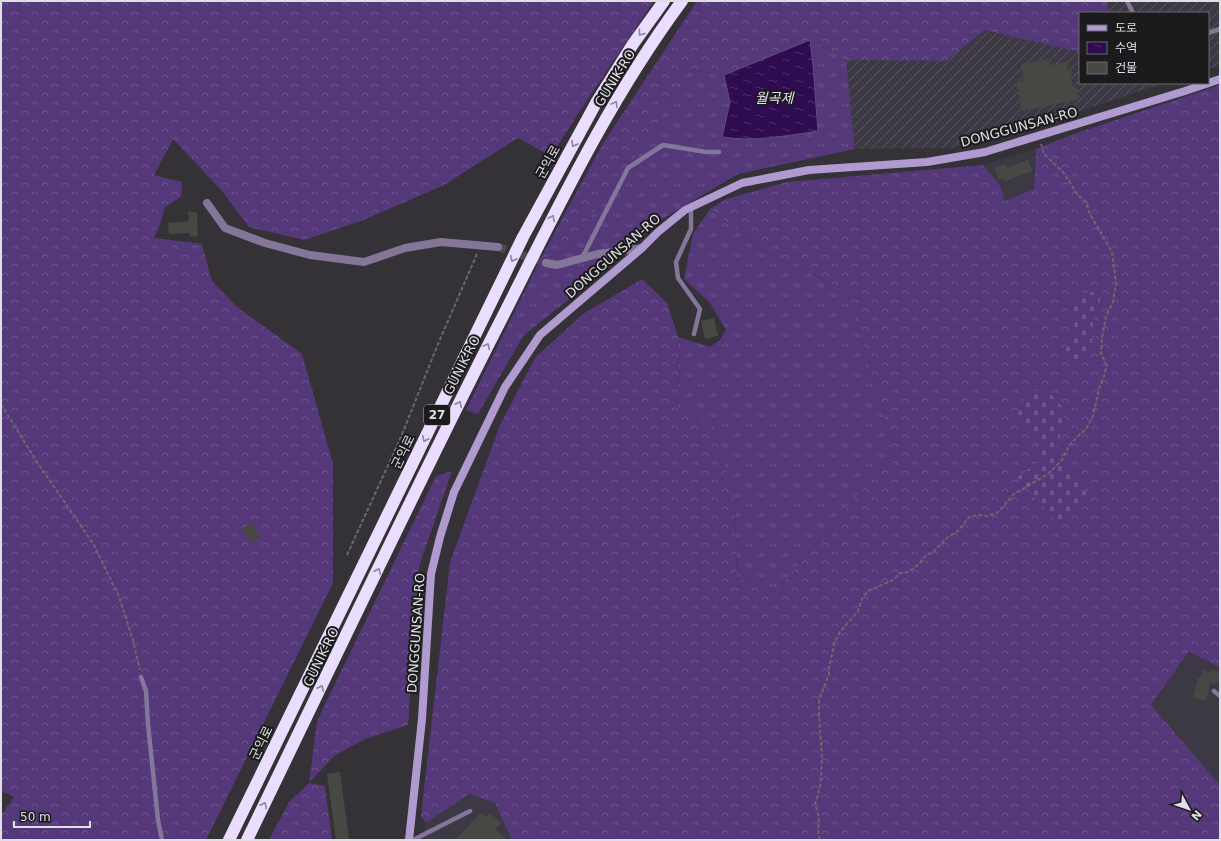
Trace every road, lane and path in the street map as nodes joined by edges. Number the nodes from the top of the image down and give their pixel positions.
1 (664, 1) edge
2 (682, 1) edge
3 (1127, 1) edge
4 (1132, 12) edge
5 (1220, 29) edge
6 (1209, 33) edge
7 (1220, 79) edge
8 (1209, 83) edge
9 (1206, 84) edge
10 (1039, 136) junction
11 (719, 152) dead end
12 (208, 203) dead end
13 (691, 208) junction
14 (481, 246) junction
15 (498, 247) tunnel mouth
16 (642, 248) junction
17 (582, 258) junction
18 (546, 263) tunnel mouth
19 (694, 334) dead end
20 (1, 404) edge
21 (347, 555) dead end
22 (141, 677) joint
23 (1214, 691) dead end
24 (1220, 696) edge
25 (470, 811) dead end
26 (162, 840) edge
27 (229, 840) edge
28 (247, 840) edge
29 (409, 840) edge
30 (413, 840) edge
31 (820, 840) edge

1 -> 27 highway, 군익로 / 27
28 -> 2 highway, GUNIK-RO / 27
3 - 4 lane
5 - 6 lane
7 - 8 street, DONGGUNSAN-RO
9 - 10 street, DONGGUNSAN-RO
10 - 13 street, DONGGUNSAN-RO
10 - 31 path
11 - 17 lane
12 - 14 street
13 - 16 street, DONGGUNSAN-RO
13 - 19 lane
14 - 15 street
14 - 21 path
16 - 17 street
16 - 29 street, DONGGUNSAN-RO
17 - 18 street
20 - 22 path
22 - 26 lane
23 - 24 lane
25 - 30 lane

